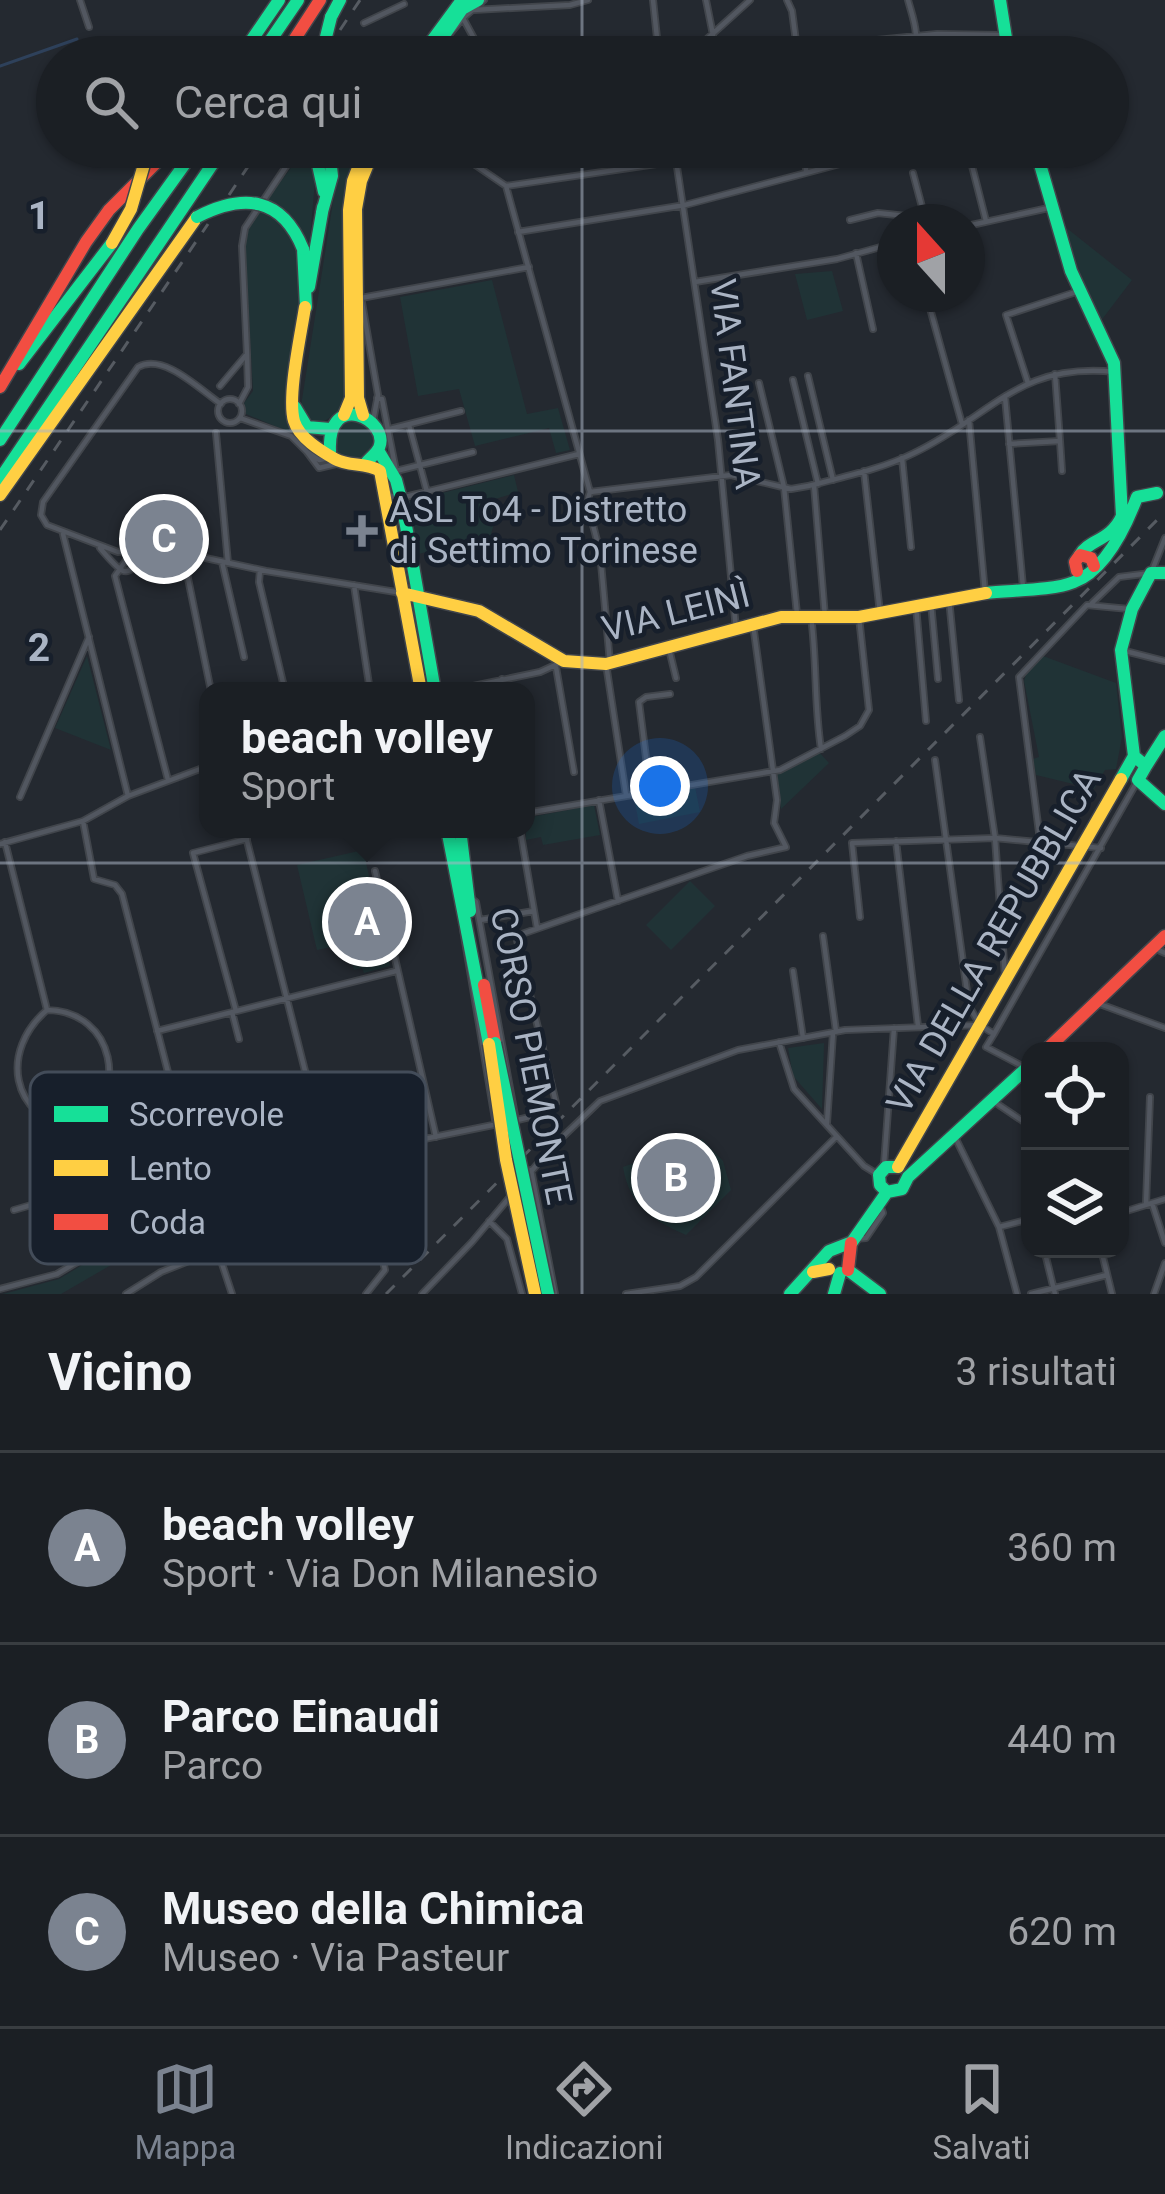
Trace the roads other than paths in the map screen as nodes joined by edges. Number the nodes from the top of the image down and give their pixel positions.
1 (80, 0) edge
2 (279, 0) edge
3 (298, 0) edge
4 (320, 0) edge
5 (340, 0) edge
6 (588, 0) edge
7 (653, 0) edge
8 (706, 0) edge
9 (751, 0) edge
10 (787, 0) edge
11 (908, 0) edge
12 (1000, 0) edge
13 (404, 4) dead end
14 (471, 5) edge
15 (364, 23) dead end
16 (89, 27) dead end
17 (713, 35) joint
18 (917, 35) junction
19 (1004, 35) joint
20 (254, 36) edge
21 (274, 36) edge
22 (297, 36) edge
23 (326, 36) edge
24 (444, 36) edge
25 (479, 36) edge
26 (657, 36) edge
27 (794, 36) edge
28 (908, 36) edge
29 (143, 168) edge
30 (151, 168) edge
31 (182, 168) edge
32 (210, 168) edge
33 (285, 168) edge
34 (319, 168) edge
35 (331, 168) edge
36 (360, 168) edge
37 (364, 168) edge
38 (479, 168) edge
39 (629, 168) edge
40 (678, 168) edge
41 (806, 168) edge
42 (828, 168) edge
43 (972, 168) edge
44 (1041, 168) edge
45 (913, 173) dead end
46 (806, 174) junction
47 (506, 186) junction
48 (921, 204) edge
49 (685, 205) junction
50 (1053, 207) junction
51 (322, 212) junction
52 (877, 213) edge
53 (850, 220) dead end
54 (986, 221) joint
55 (518, 232) junction
56 (877, 248) edge
57 (856, 253) junction
58 (529, 267) junction
59 (356, 280) junction
60 (694, 282) junction
61 (1079, 291) junction
62 (362, 298) junction
63 (305, 307) junction
64 (931, 312) edge
65 (873, 329) dead end
66 (247, 355) junction
67 (1115, 372) junction
68 (1055, 373) junction
69 (808, 376) dead end
70 (793, 380) dead end
71 (759, 383) dead end
72 (1028, 383) junction
73 (220, 386) dead end
74 (0, 388) edge
75 (1005, 397) junction
76 (292, 400) junction
77 (377, 401) junction
78 (221, 404) junction
79 (239, 404) junction
80 (460, 412) dead end
81 (344, 415) junction
82 (240, 418) junction
83 (368, 418) junction
84 (965, 422) junction
85 (409, 424) junction
86 (330, 429) junction
87 (388, 430) junction
88 (216, 433) dead end
89 (0, 440) edge
90 (1060, 441) junction
91 (1010, 444) junction
92 (378, 450) junction
93 (307, 452) junction
94 (473, 452) dead end
95 (579, 454) junction
96 (335, 457) junction
97 (902, 458) junction
98 (363, 464) junction
99 (420, 465) junction
100 (864, 471) junction
101 (1062, 471) dead end
102 (381, 474) junction
103 (722, 476) junction
104 (0, 478) edge
105 (833, 480) junction
106 (816, 484) junction
107 (784, 488) junction
108 (427, 492) junction
109 (590, 492) junction
110 (1156, 493) dead end
111 (0, 495) edge
112 (401, 498) junction
113 (62, 532) junction
114 (1165, 538) edge
115 (81, 539) junction
116 (95, 544) junction
117 (911, 547) dead end
118 (140, 550) junction
119 (68, 551) junction
120 (167, 551) junction
121 (183, 554) junction
122 (226, 563) junction
123 (1086, 563) junction
124 (136, 567) junction
125 (117, 570) junction
126 (260, 570) junction
127 (1158, 573) edge
128 (354, 585) junction
129 (1023, 587) junction
130 (985, 593) junction
131 (410, 594) junction
132 (950, 599) junction
133 (1091, 603) junction
134 (924, 604) junction
135 (1132, 609) junction
136 (880, 614) junction
137 (811, 616) junction
138 (860, 617) junction
139 (753, 623) junction
140 (736, 629) junction
141 (89, 637) junction
142 (669, 649) junction
143 (1121, 650) junction
144 (244, 656) dead end
145 (1165, 661) edge
146 (608, 663) junction
147 (556, 666) junction
148 (676, 678) dead end
149 (502, 679) junction
150 (938, 679) dead end
151 (209, 682) edge
152 (283, 682) edge
153 (369, 682) edge
154 (420, 682) edge
155 (433, 682) edge
156 (489, 682) edge
157 (502, 682) edge
158 (670, 694) dead end
159 (959, 700) dead end
160 (926, 721) dead end
161 (980, 737) dead end
162 (1163, 742) edge
163 (820, 749) junction
164 (1134, 756) junction
165 (935, 760) dead end
166 (1146, 766) junction
167 (199, 769) edge
168 (772, 770) junction
169 (574, 772) dead end
170 (167, 780) junction
171 (1138, 780) junction
172 (650, 790) junction
173 (626, 795) junction
174 (128, 796) junction
175 (20, 797) dead end
176 (598, 798) junction
177 (1165, 804) edge
178 (535, 811) edge
179 (83, 821) junction
180 (449, 838) edge
181 (461, 838) edge
182 (522, 838) edge
183 (946, 838) junction
184 (995, 838) junction
185 (247, 839) joint
186 (1040, 840) junction
187 (896, 841) junction
188 (3, 843) edge
189 (1083, 845) junction
190 (1101, 848) junction
191 (375, 871) dead end
192 (457, 872) junction
193 (468, 895) junction
194 (618, 901) junction
195 (534, 911) junction
196 (860, 917) dead end
197 (479, 920) junction
198 (538, 928) junction
199 (823, 935) dead end
200 (1165, 936) edge
201 (1159, 951) edge
202 (398, 970) junction
203 (793, 971) dead end
204 (1005, 976) junction
205 (288, 998) junction
206 (1096, 1003) junction
207 (47, 1010) junction
208 (234, 1011) junction
209 (980, 1025) junction
210 (918, 1026) junction
211 (894, 1028) junction
212 (1165, 1028) edge
213 (157, 1030) junction
214 (834, 1032) junction
215 (994, 1034) junction
216 (803, 1038) junction
217 (238, 1039) dead end
218 (779, 1042) junction
219 (1055, 1042) edge
220 (492, 1043) junction
221 (1021, 1070) edge
222 (110, 1072) edge
223 (168, 1072) edge
224 (306, 1072) edge
225 (421, 1072) edge
226 (1021, 1077) edge
227 (426, 1093) edge
228 (1150, 1097) dead end
229 (992, 1101) junction
230 (30, 1106) edge
231 (1021, 1120) edge
232 (516, 1121) junction
233 (496, 1125) junction
234 (826, 1126) junction
235 (436, 1137) junction
236 (836, 1137) junction
237 (955, 1137) junction
238 (426, 1139) edge
239 (531, 1170) junction
240 (887, 1170) junction
241 (905, 1180) junction
242 (884, 1198) junction
243 (1165, 1199) edge
244 (1149, 1204) junction
245 (30, 1205) edge
246 (14, 1210) dead end
247 (1129, 1210) edge
248 (489, 1221) junction
249 (1021, 1221) edge
250 (999, 1227) junction
251 (1165, 1243) edge
252 (850, 1245) junction
253 (1045, 1258) edge
254 (1103, 1258) edge
255 (1165, 1263) edge
256 (74, 1264) edge
257 (181, 1264) edge
258 (223, 1264) edge
259 (384, 1264) edge
260 (835, 1269) junction
261 (1107, 1275) junction
262 (0, 1289) edge
263 (1054, 1291) edge
264 (834, 1293) edge
265 (126, 1294) edge
266 (232, 1294) edge
267 (365, 1294) edge
268 (422, 1294) edge
269 (522, 1294) edge
270 (535, 1294) edge
271 (551, 1294) edge
272 (627, 1294) edge
273 (790, 1294) edge
274 (880, 1294) edge
275 (1017, 1294) edge
276 (1031, 1294) edge
277 (1112, 1294) edge
278 (1154, 1294) edge

1 - 16 street
2 - 20 main road
3 - 21 main road
4 - 22 main road
5 - 23 main road, bridge
6 - 14 street
7 - 26 street
8 - 17 street
9 - 17 street
10 - 27 street
11 - 18 street
12 - 19 main road
13 - 15 street
14 - 24 main road
14 - 25 street
18 - 19 street
18 - 28 street
29 - 74 main road, bridge
30 - 74 main road
31 - 89 main road
32 - 104 main road
33 - 66 street
34 - 51 main road
35 - 51 main road
36 - 81 main road
37 - 59 main road
38 - 47 street
39 - 47 street
40 - 49 street, VIA FANTINA
41 - 46 street
42 - 46 street
43 - 54 street
44 - 50 main road
45 - 48 street
46 - 49 street
47 - 55 street
49 - 55 street
49 - 60 street, VIA FANTINA
50 - 54 street
50 - 61 main road
51 - 63 main road
52 - 53 street
55 - 58 street
56 - 57 street
57 - 60 street
57 - 65 street
58 - 62 street
58 - 95 street
59 - 62 street
59 - 83 main road
60 - 103 street, VIA FANTINA
61 - 67 main road
61 - 72 street
62 - 77 street
63 - 76 main road
63 - 111 main road, bridge
64 - 84 street
66 - 73 street
66 - 79 street
67 - 68 street
67 - 123 main road
68 - 72 street
68 - 90 street
69 - 105 street
70 - 106 street
71 - 107 street
72 - 75 street
75 - 84 street
75 - 91 street
76 - 86 main road
76 - 96 main road
77 - 83 street
77 - 83 street
77 - 87 street
78 - 79 street
78 - 82 street
78 - 113 street
79 - 82 street
80 - 85 street
81 - 83 main road
81 - 86 main road
82 - 93 street
83 - 92 main road
84 - 97 street
84 - 130 street
85 - 87 street
85 - 99 street
86 - 96 main road
87 - 99 street
88 - 122 street
90 - 91 street
90 - 101 street
91 - 129 street
92 - 98 main road
92 - 112 main road
93 - 96 street
93 - 96 street
94 - 99 street
95 - 108 street
95 - 109 street
96 - 98 main road
97 - 100 street
97 - 117 street
98 - 102 main road
99 - 108 street
100 - 105 street
100 - 136 street
102 - 112 street
102 - 131 main road
103 - 107 street
103 - 109 street
103 - 140 street, VIA FANTINA
105 - 106 street
106 - 107 street
106 - 137 street
107 - 137 street
108 - 112 street
109 - 146 street
110 - 123 main road
112 - 131 main road
113 - 115 street, VIA LEINÌ
113 - 119 street
114 - 127 street, VIA DELLA REPUBBLICA
115 - 116 street, VIA LEINÌ
115 - 119 street
116 - 118 street, VIA LEINÌ
116 - 125 street
118 - 120 street, VIA LEINÌ
118 - 124 street
118 - 125 street
119 - 141 street
120 - 121 street, VIA LEINÌ
120 - 124 street
121 - 122 street, VIA LEINÌ
121 - 151 street
122 - 126 street, VIA LEINÌ
122 - 144 street
123 - 129 main road, VIA LEINÌ
124 - 125 street
125 - 170 street
126 - 128 street, VIA LEINÌ
126 - 152 street
127 - 133 street
127 - 135 main road, VIA DELLA REPUBBLICA
128 - 131 street, VIA LEINÌ
128 - 153 street
129 - 130 main road, VIA LEINÌ
130 - 132 main road, VIA LEINÌ
131 - 147 main road, VIA LEINÌ
131 - 154 main road
131 - 155 main road
132 - 134 main road, VIA LEINÌ
132 - 159 street
133 - 135 street
133 - 186 street
134 - 136 main road, VIA LEINÌ
134 - 150 street
134 - 160 street
135 - 143 main road, VIA DELLA REPUBBLICA
136 - 138 main road, VIA LEINÌ
137 - 138 main road, VIA LEINÌ
137 - 139 main road, VIA LEINÌ
137 - 163 street
138 - 163 street
139 - 140 main road, VIA LEINÌ
139 - 168 street
140 - 142 main road, VIA LEINÌ
141 - 174 street
141 - 175 street
142 - 146 main road, VIA LEINÌ
142 - 148 street
143 - 145 street
143 - 164 main road, VIA DELLA REPUBBLICA
146 - 147 main road, VIA LEINÌ
146 - 173 street
147 - 149 street
147 - 169 street
149 - 156 street
149 - 157 street
158 - 172 street
161 - 184 street
162 - 166 main road
163 - 168 street
164 - 166 main road
164 - 189 main road, VIA DELLA REPUBBLICA
165 - 183 street
166 - 171 main road
167 - 170 street
168 - 172 street
168 - 194 street
170 - 174 street
171 - 177 main road
171 - 190 street
172 - 173 street
173 - 176 street
174 - 179 street
176 - 178 street
176 - 194 street
179 - 188 street
179 - 213 street
180 - 192 main road, CORSO PIEMONTE
181 - 193 main road, CORSO PIEMONTE
182 - 195 street
183 - 184 street
183 - 187 street
183 - 209 street
184 - 186 street
184 - 204 street
185 - 205 street
185 - 208 street
186 - 189 street
187 - 196 street
187 - 210 street
188 - 207 street
189 - 190 street
189 - 204 main road, VIA DELLA REPUBBLICA
190 - 215 street
191 - 202 street
192 - 220 main road, CORSO PIEMONTE
192 - 233 street, CORSO PIEMONTE
193 - 197 street
193 - 220 main road, CORSO PIEMONTE
194 - 198 street
195 - 197 street
195 - 198 street
197 - 232 street
198 - 232 street
199 - 214 street
200 - 201 main road
201 - 206 main road
202 - 205 street
202 - 225 street
203 - 216 street
204 - 209 main road, VIA DELLA REPUBBLICA
205 - 208 street
205 - 224 street
206 - 212 street
206 - 219 main road
207 - 222 street
207 - 230 street
208 - 213 street
208 - 217 street
209 - 210 street
209 - 215 street
209 - 240 main road, VIA DELLA REPUBBLICA
210 - 211 street
211 - 214 street
211 - 240 street
213 - 223 street
214 - 216 street
214 - 234 street
215 - 221 street
216 - 218 street
218 - 234 street
218 - 239 street
220 - 270 main road, CORSO PIEMONTE, bridge
220 - 271 main road, CORSO PIEMONTE, bridge
226 - 229 main road
227 - 235 street
228 - 244 street
229 - 231 street
229 - 237 main road
232 - 233 street
233 - 235 street
234 - 236 street
235 - 238 street
236 - 240 street
236 - 272 street
237 - 241 main road
237 - 250 street
239 - 248 street
239 - 271 street
240 - 241 main road
240 - 242 main road
241 - 242 main road
242 - 252 main road
243 - 244 street
244 - 247 street
244 - 251 street
245 - 246 street
248 - 268 street
248 - 269 street
249 - 250 street
250 - 275 street
252 - 260 main road
252 - 260 main road
253 - 263 street
254 - 261 street
255 - 278 street
256 - 262 street
257 - 265 street
258 - 266 street
259 - 267 street
260 - 264 main road
260 - 273 main road
260 - 274 main road
261 - 263 street
261 - 277 street
263 - 276 street

